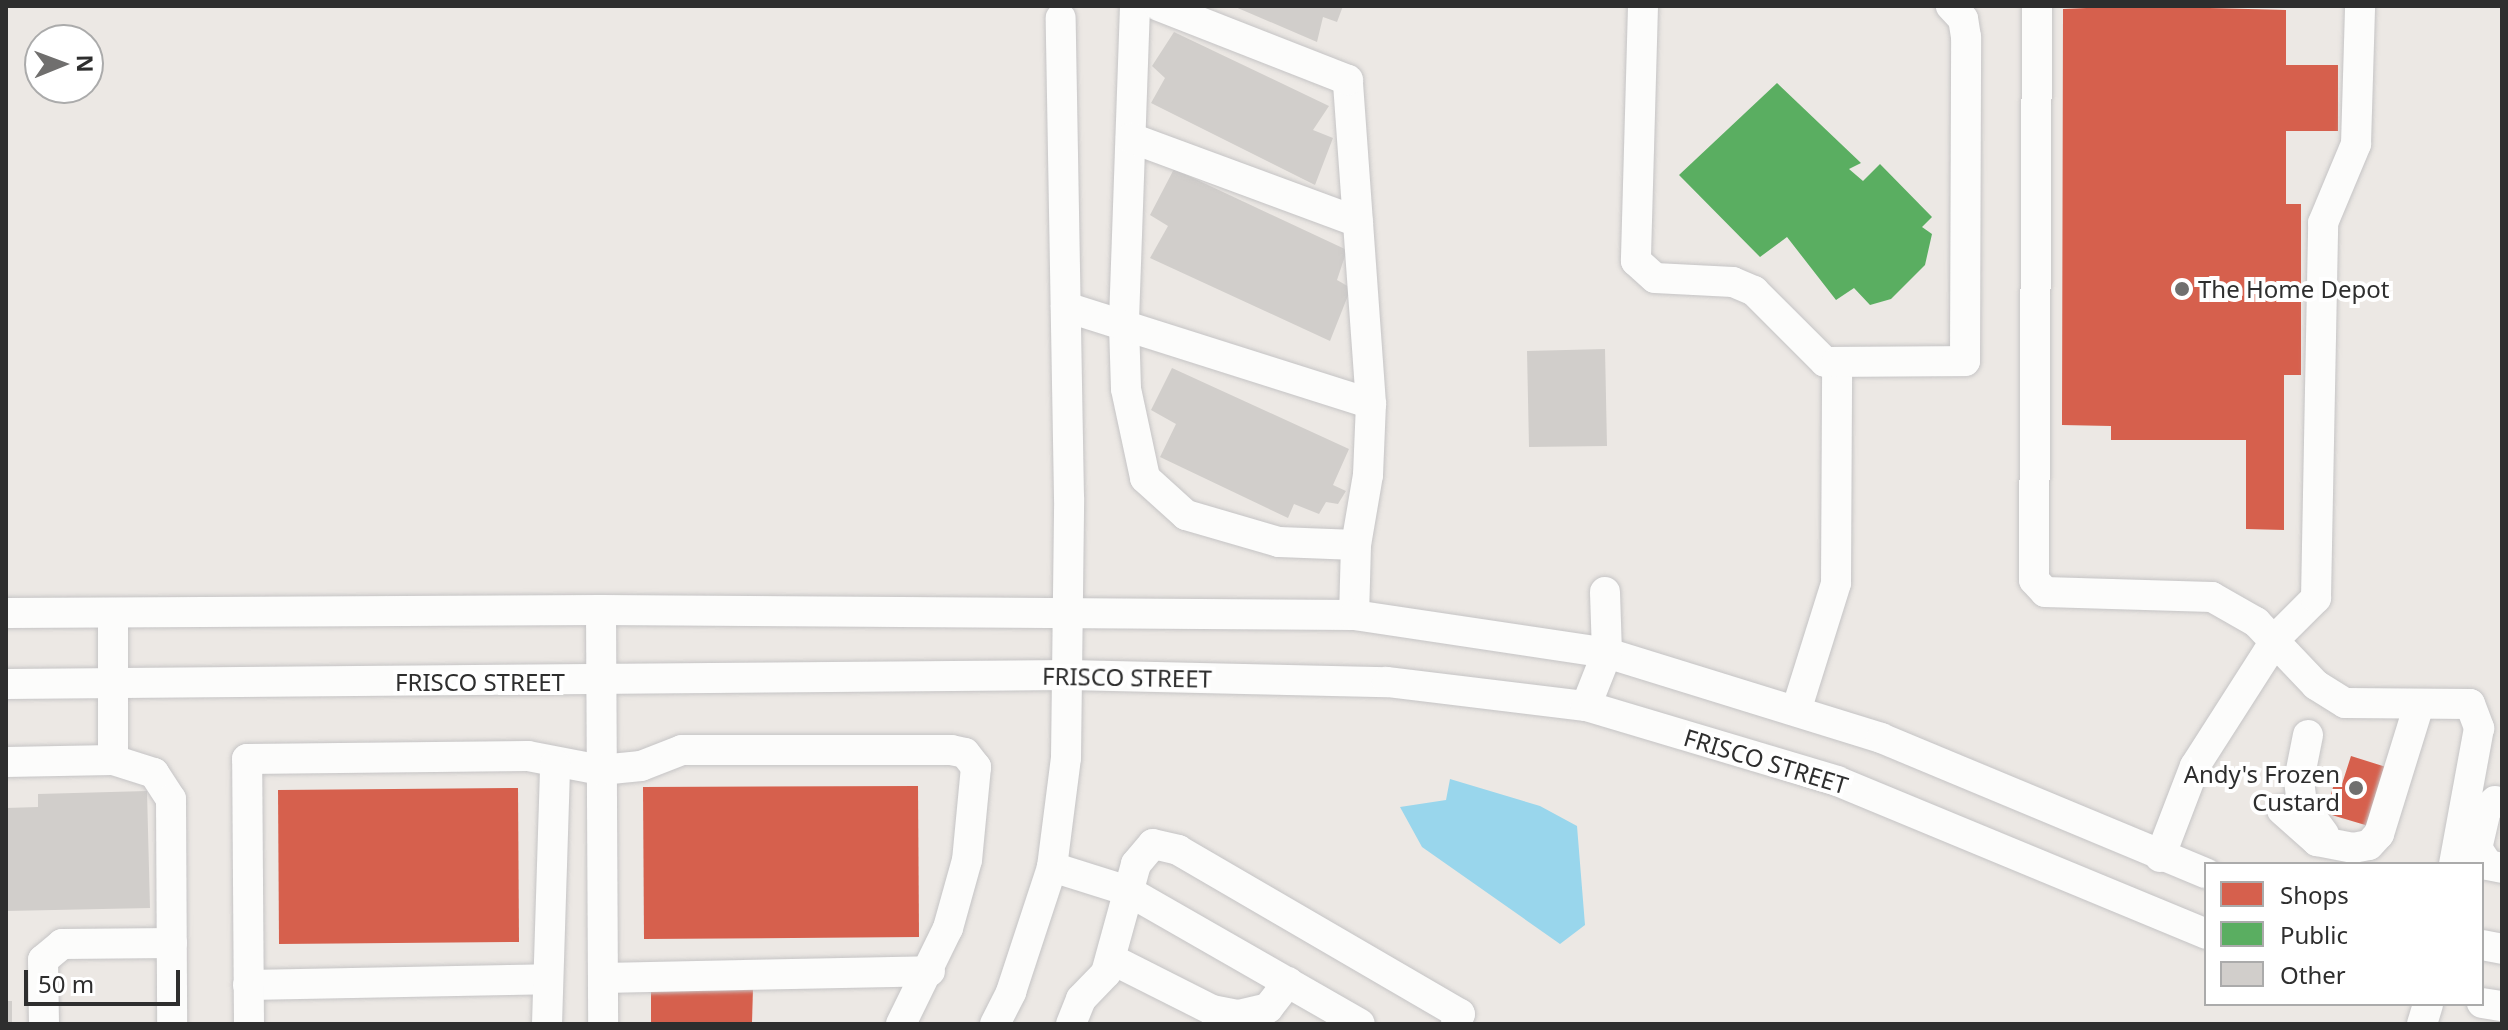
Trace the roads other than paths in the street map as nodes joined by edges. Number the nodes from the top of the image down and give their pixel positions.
1 (1135, 6) edge
2 (1159, 6) edge
3 (1643, 6) edge
4 (1951, 6) edge
5 (2037, 6) edge
6 (2360, 6) edge
7 (1061, 18) dead end
8 (1131, 138) junction
9 (1358, 222) junction
10 (1066, 307) junction
11 (1124, 325) junction
12 (1837, 362) junction
13 (1371, 404) junction
14 (1356, 545) junction
15 (1605, 592) dead end
16 (601, 610) junction
17 (6, 613) edge
18 (113, 613) junction
19 (1066, 613) junction
20 (1354, 615) junction
21 (2273, 644) junction
22 (1607, 653) junction
23 (1068, 675) junction
24 (600, 682) junction
25 (112, 683) junction
26 (6, 684) edge
27 (2419, 705) junction
28 (1586, 706) junction
29 (1796, 711) junction
30 (2308, 735) dead end
31 (2488, 755) edge
32 (113, 760) junction
33 (6, 762) edge
34 (555, 764) junction
35 (601, 770) junction
36 (2488, 800) edge
37 (2282, 810) dead end
38 (2331, 841) junction
39 (2160, 857) junction
40 (2455, 862) edge
41 (1052, 867) junction
42 (2502, 868) edge
43 (2204, 872) edge
44 (1128, 891) junction
45 (2204, 933) edge
46 (172, 943) junction
47 (1111, 959) junction
48 (930, 971) junction
49 (603, 978) junction
50 (548, 979) junction
51 (1288, 982) junction
52 (248, 985) junction
53 (44, 1024) edge
54 (172, 1024) edge
55 (249, 1024) edge
56 (547, 1024) edge
57 (603, 1024) edge
58 (901, 1024) edge
59 (995, 1024) edge
60 (1071, 1024) edge
61 (1360, 1024) edge
62 (1456, 1024) edge

1 - 8 street
2 - 9 street
3 - 12 street
4 - 12 street
5 - 21 street
6 - 21 street
7 - 10 street
8 - 9 street
8 - 11 street
9 - 13 street
10 - 11 street
10 - 19 street
11 - 13 street
11 - 14 street
12 - 29 street
13 - 14 street
14 - 20 street
15 - 22 street
16 - 18 street
16 - 19 street
16 - 24 street
17 - 18 street
18 - 25 street
19 - 20 street
19 - 23 street
20 - 22 street
21 - 27 street
21 - 39 street
22 - 28 street
22 - 29 street
23 - 24 street, FRISCO STREET
23 - 28 street, FRISCO STREET
23 - 41 street
24 - 25 street, FRISCO STREET
24 - 35 street
25 - 26 street, FRISCO STREET
25 - 32 street
27 - 31 street
27 - 38 street
28 - 45 street, FRISCO STREET
29 - 39 street
30 - 38 street
31 - 36 street
32 - 33 street
32 - 46 street
34 - 35 street
34 - 50 street
34 - 52 street
35 - 48 street
35 - 49 street
36 - 40 street
36 - 42 street
37 - 38 street
39 - 43 street
41 - 44 street
41 - 59 street
44 - 47 street
44 - 51 street
44 - 62 street
46 - 53 street
46 - 54 street
47 - 51 street
47 - 60 street
48 - 49 street
48 - 58 street
49 - 57 street
50 - 52 street
50 - 56 street
51 - 61 street
52 - 55 street

